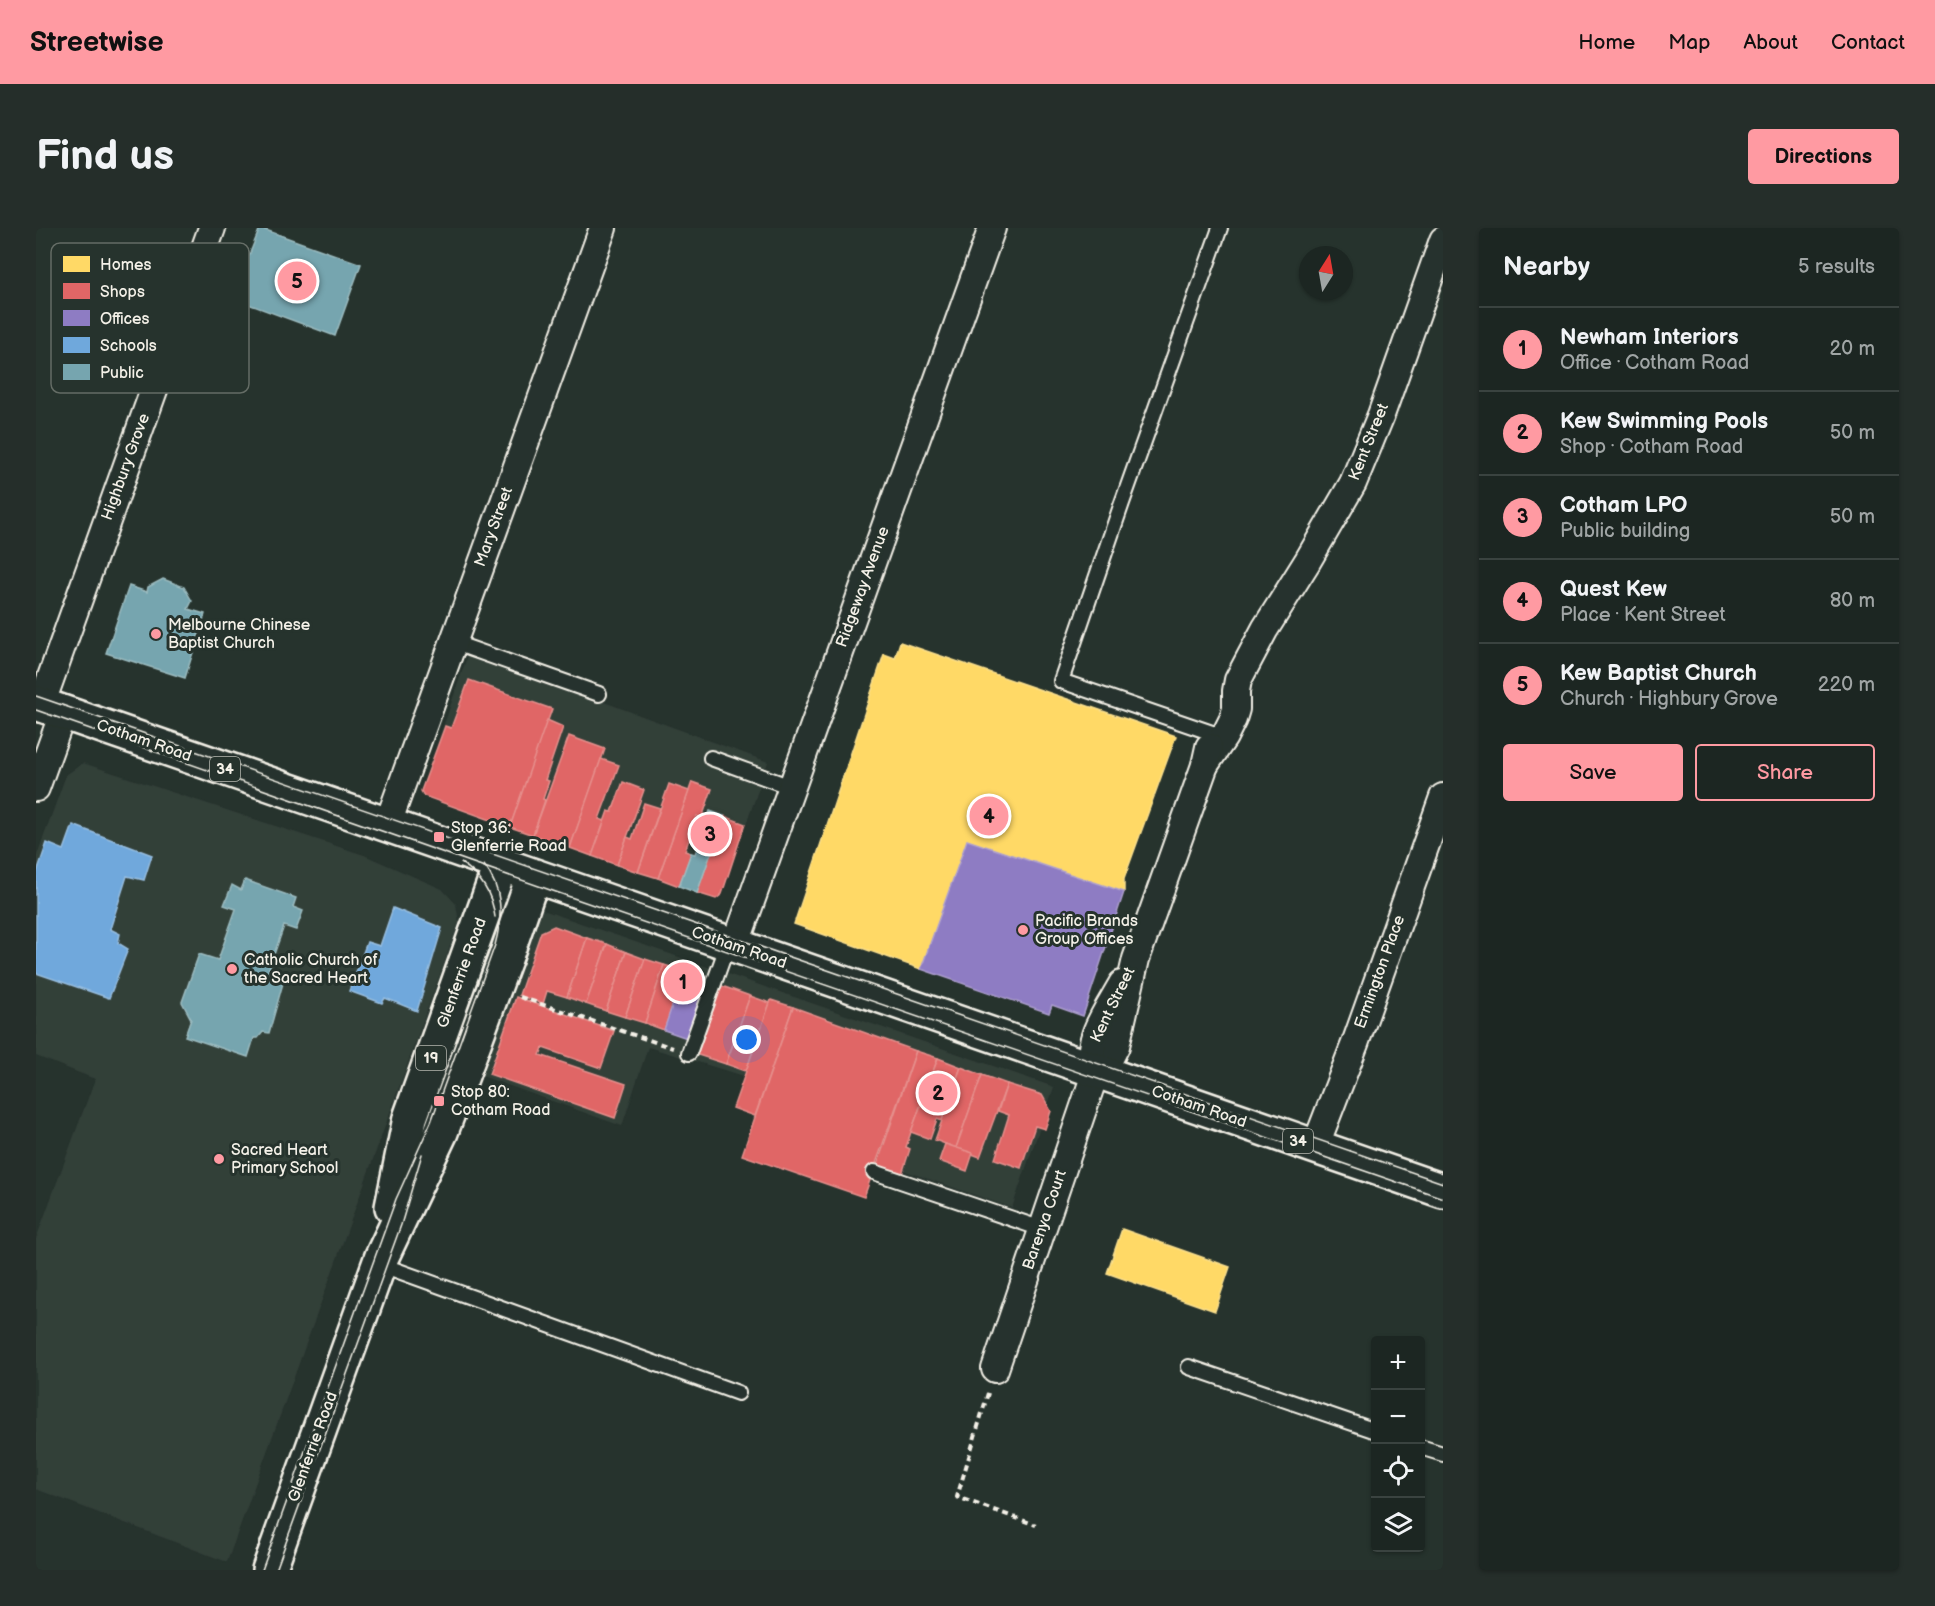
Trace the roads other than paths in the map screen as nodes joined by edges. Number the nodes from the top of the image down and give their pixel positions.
1 (212, 228) edge
2 (603, 228) edge
3 (992, 228) edge
4 (1220, 228) edge
5 (1443, 240) edge
6 (207, 243) edge
7 (155, 393) edge
8 (452, 642) junction
9 (599, 694) dead end
10 (47, 707) edge
11 (1218, 734) junction
12 (711, 758) dead end
13 (791, 787) junction
14 (36, 788) edge
15 (1443, 797) edge
16 (387, 826) junction
17 (500, 866) junction
18 (533, 877) junction
19 (731, 945) junction
20 (689, 1053) road end
21 (1096, 1071) junction
22 (1315, 1147) junction
23 (874, 1172) dead end
24 (1443, 1191) edge
25 (1042, 1229) junction
26 (381, 1260) junction
27 (1190, 1367) dead end
28 (995, 1369) road end
29 (738, 1393) dead end
30 (1371, 1429) edge
31 (1425, 1449) edge
32 (1443, 1454) edge
33 (269, 1570) edge

1 - 6 street, Highbury Grove
2 - 8 street, Mary Street
3 - 13 street, Ridgeway Avenue
4 - 11 lane
5 - 11 street, Kent Street
7 - 10 street, Highbury Grove
8 - 9 lane
8 - 16 street, Mary Street
10 - 14 street, Highbury Grove
10 - 16 main road, Cotham Road / 34
11 - 21 street, Kent Street
12 - 13 lane
13 - 19 street, Ridgeway Avenue
15 - 22 street, Ermington Place
16 - 17 main road, Cotham Road / 34
17 - 18 main road, Cotham Road / 34
17 - 26 main road, Glenferrie Road / 19
18 - 19 main road, Cotham Road / 34
18 - 26 main road, Glenferrie Road / 19
19 - 20 lane
19 - 21 main road, Cotham Road / 34
21 - 22 main road, Cotham Road / 34
21 - 25 street, Barenya Court
22 - 24 main road, Cotham Road / 34
23 - 25 lane
25 - 28 street, Barenya Court
26 - 29 lane
26 - 33 main road, Glenferrie Road / 19
27 - 30 lane
31 - 32 lane

